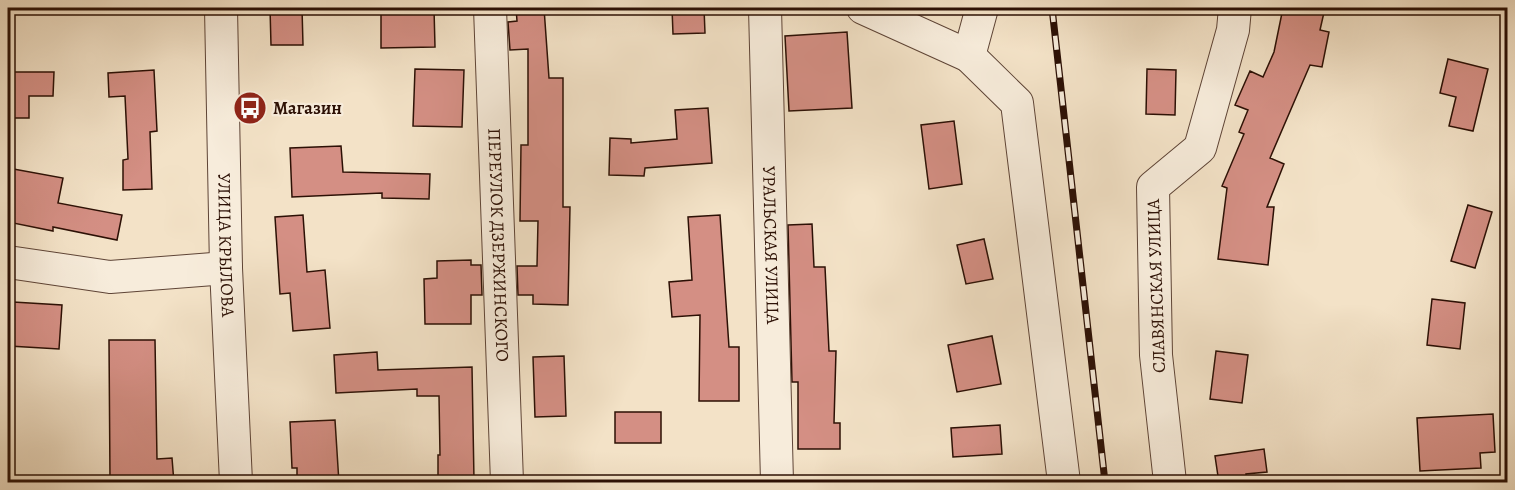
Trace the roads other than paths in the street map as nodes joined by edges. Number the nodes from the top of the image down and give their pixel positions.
1 (221, 8) edge
2 (490, 8) edge
3 (765, 8) edge
4 (863, 8) edge
5 (982, 8) edge
6 (1235, 8) edge
7 (969, 56) junction
8 (8, 262) edge
9 (226, 268) junction
10 (236, 483) edge
11 (507, 483) edge
12 (777, 483) edge
13 (1064, 483) edge
14 (1170, 483) edge

1 - 9 street, УЛИЦА КРЫЛОВА
2 - 11 street, ПЕРЕУЛОК ДЗЕРЖИНСКОГО
3 - 12 street, УРАЛЬСКАЯ УЛИЦА
4 - 7 street
5 - 7 street
6 - 14 street, СЛАВЯНСКАЯ УЛИЦА
7 - 13 street
8 - 9 street
9 - 10 street, УЛИЦА КРЫЛОВА

